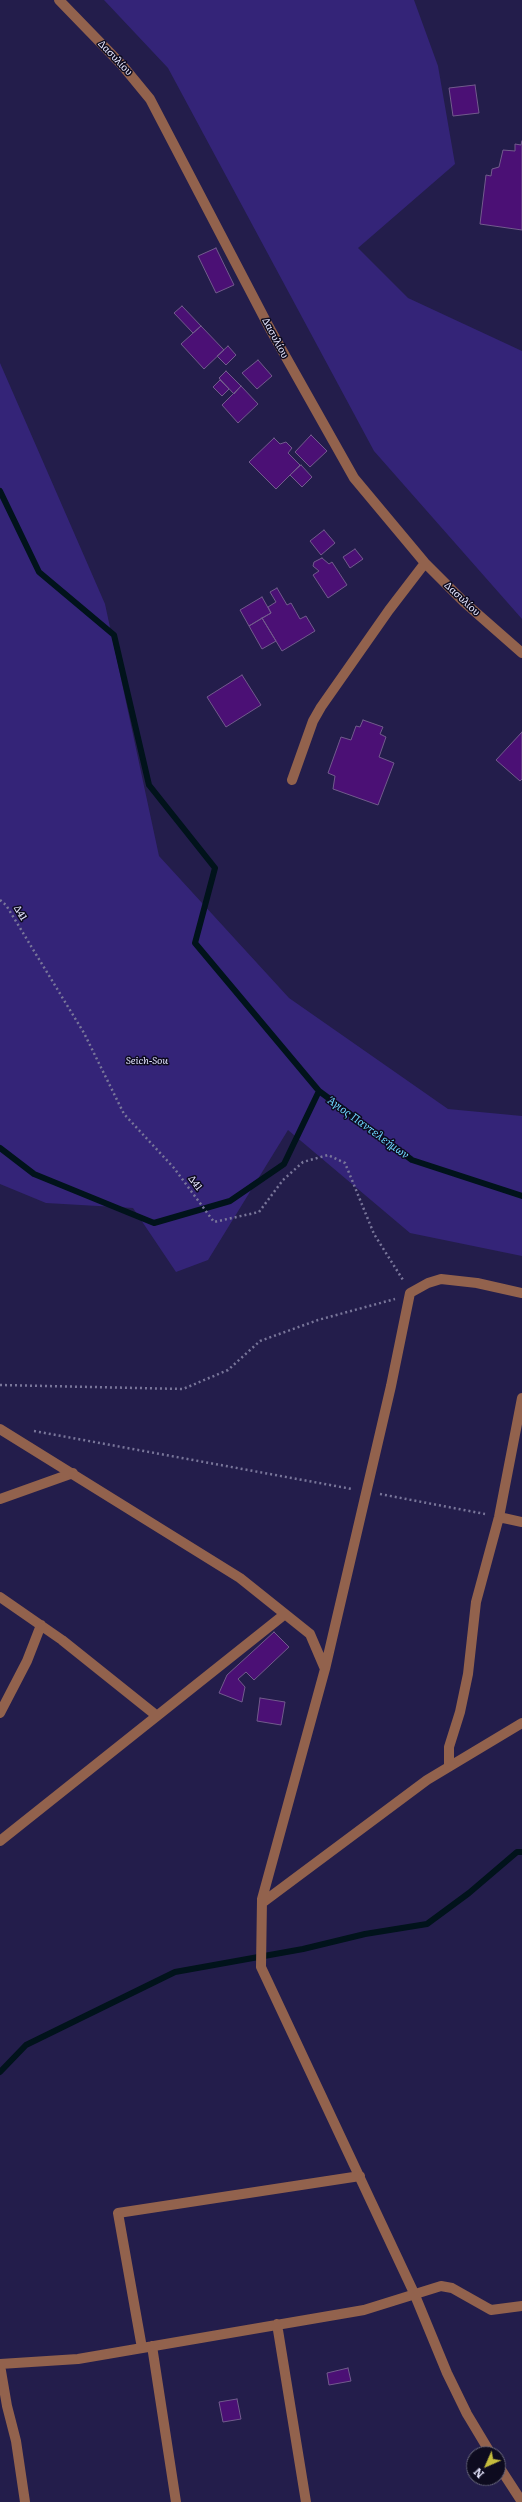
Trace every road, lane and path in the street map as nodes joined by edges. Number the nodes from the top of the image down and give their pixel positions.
1 (59, 0) edge
2 (425, 563) junction
3 (522, 653) edge
4 (292, 780) dead end
5 (0, 900) edge
6 (410, 1293) junction
7 (522, 1293) edge
8 (0, 1385) edge
9 (522, 1398) edge
10 (0, 1430) edge
11 (31, 1431) dead end
12 (73, 1473) junction
13 (366, 1492) junction
14 (0, 1499) edge
15 (499, 1517) junction
16 (522, 1522) edge
17 (0, 1597) edge
18 (285, 1614) junction
19 (41, 1625) junction
20 (326, 1669) junction
21 (0, 1713) edge
22 (157, 1716) junction
23 (522, 1723) edge
24 (449, 1766) junction
25 (0, 1841) edge
26 (262, 1903) junction
27 (360, 2176) junction
28 (414, 2293) junction
29 (522, 2306) edge
30 (277, 2324) junction
31 (147, 2347) junction
32 (0, 2365) edge
33 (486, 2446) edge
34 (506, 2477) edge
35 (25, 2502) edge
36 (176, 2502) edge
37 (306, 2502) edge
38 (522, 2502) edge

1 - 2 street, Δασυλίου
2 - 3 street, Δασυλίου
2 - 4 street
5 - 6 path, Δ41
6 - 7 street
6 - 8 path
6 - 13 street
9 - 15 street
10 - 12 street
11 - 13 path
12 - 14 street
12 - 18 street
13 - 15 path
13 - 20 street
15 - 16 street
15 - 24 street
17 - 19 street
18 - 20 street
18 - 22 street
19 - 21 street
19 - 22 street
20 - 26 street
22 - 25 street
23 - 24 street
24 - 26 street
26 - 27 street
27 - 28 street
27 - 31 street
28 - 29 street
28 - 30 street
28 - 33 street
30 - 31 street
30 - 37 street
31 - 32 street
31 - 36 street
32 - 35 street
34 - 38 street

